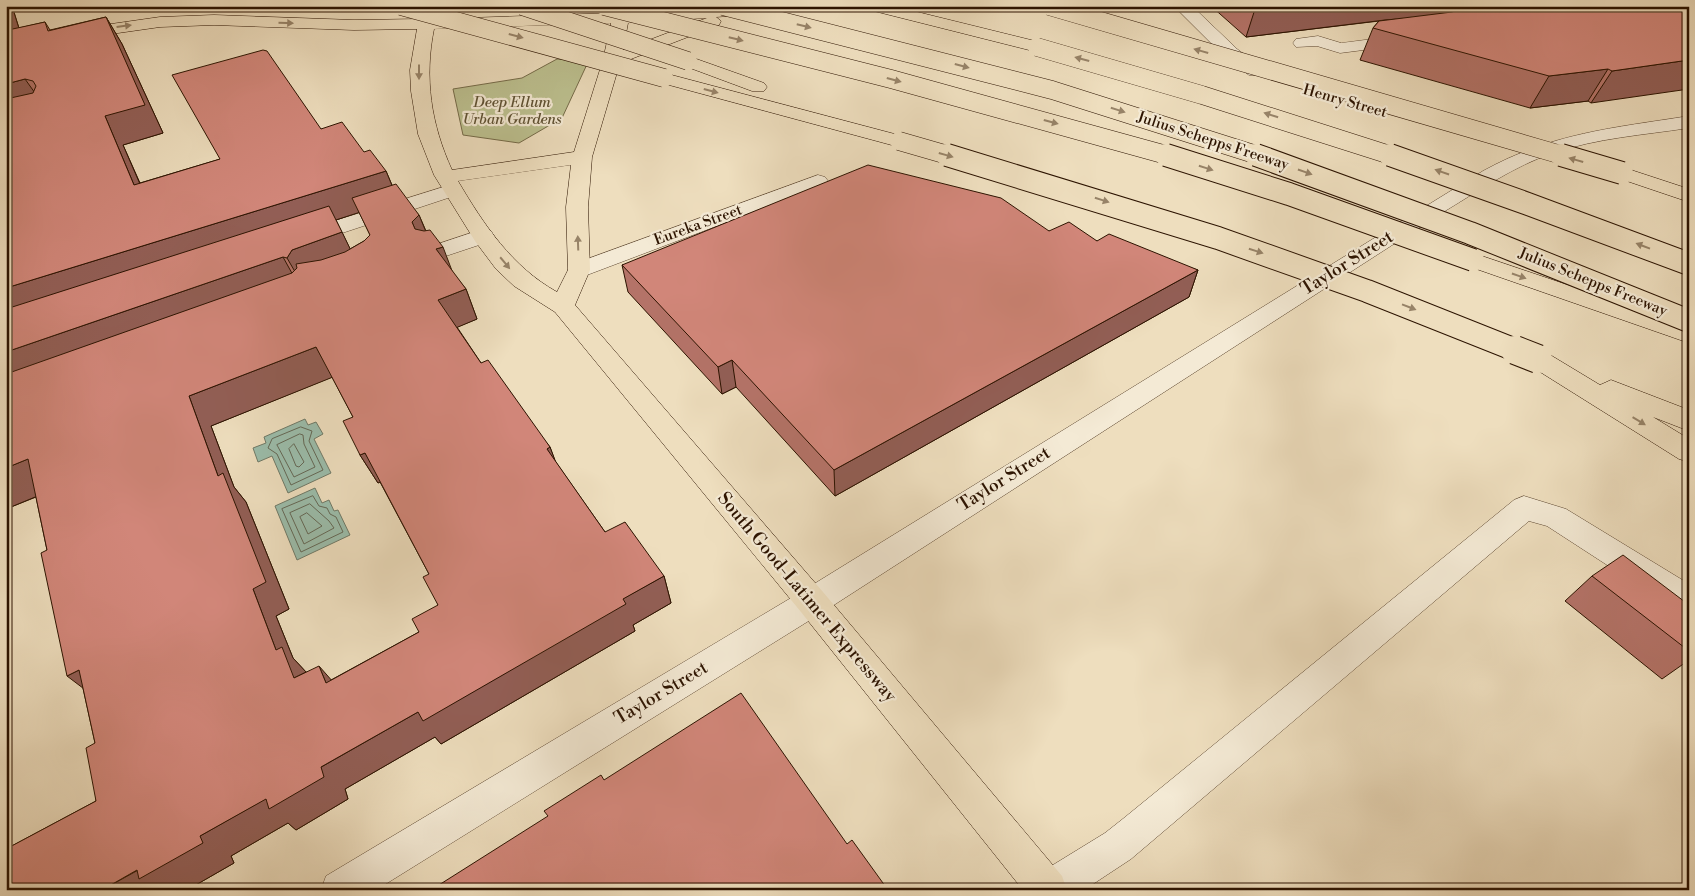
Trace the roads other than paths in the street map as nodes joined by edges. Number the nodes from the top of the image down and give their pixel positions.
1 (401, 6) edge
2 (522, 6) edge
3 (604, 6) edge
4 (722, 6) edge
5 (791, 6) edge
6 (872, 6) edge
7 (1049, 6) edge
8 (1182, 6) edge
9 (952, 10) dead end
10 (744, 11) junction
11 (622, 12) edge
12 (430, 15) edge
13 (58, 20) dead end
14 (6, 33) edge
15 (1418, 38) edge
16 (1302, 43) dead end
17 (6, 44) edge
18 (1037, 46) junction
19 (612, 60) junction
20 (1689, 122) edge
21 (899, 141) junction
22 (1530, 154) junction
23 (582, 157) junction
24 (818, 181) dead end
25 (449, 183) junction
26 (1689, 194) edge
27 (350, 223) junction
28 (482, 236) junction
29 (362, 244) edge
30 (285, 245) edge
31 (437, 252) edge
32 (1689, 264) edge
33 (579, 270) junction
34 (563, 306) junction
35 (1689, 321) edge
36 (1689, 335) edge
37 (1538, 359) junction
38 (1689, 421) edge
39 (1689, 452) edge
40 (1689, 601) edge
41 (812, 602) junction
42 (340, 890) edge
43 (1048, 890) edge

1 -> 21 main road, bridge
2 - 21 main road, bridge
3 -> 36 main road, bridge
4 -> 35 main road, Julius Schepps Freeway, bridge
5 - 10 main road
6 - 18 main road
26 -> 7 main road, bridge
8 - 22 street, Henry Street
9 - 18 main road
10 - 11 main road
10 - 19 main road
11 - 12 main road
11 - 19 main road
17 -> 12 main road
12 -> 25 main road, South Good-Latimer Expressway
13 - 14 main road
15 - 16 street
32 -> 18 main road, bridge
19 - 23 main road
20 - 22 street, Taylor Street
21 -> 37 main road, bridge
22 - 41 street, Taylor Street
23 - 25 main road
33 -> 23 main road
24 - 33 street, Eureka Street
25 - 27 street
25 - 28 main road, South Good-Latimer Expressway
27 - 29 street
27 - 30 street
28 - 31 street
28 -> 34 main road, South Good-Latimer Expressway
33 - 34 main road
34 - 41 main road, South Good-Latimer Expressway
37 - 38 main road
37 -> 39 main road
40 - 43 street
41 - 42 street, Taylor Street
41 - 43 main road, South Good-Latimer Expressway

